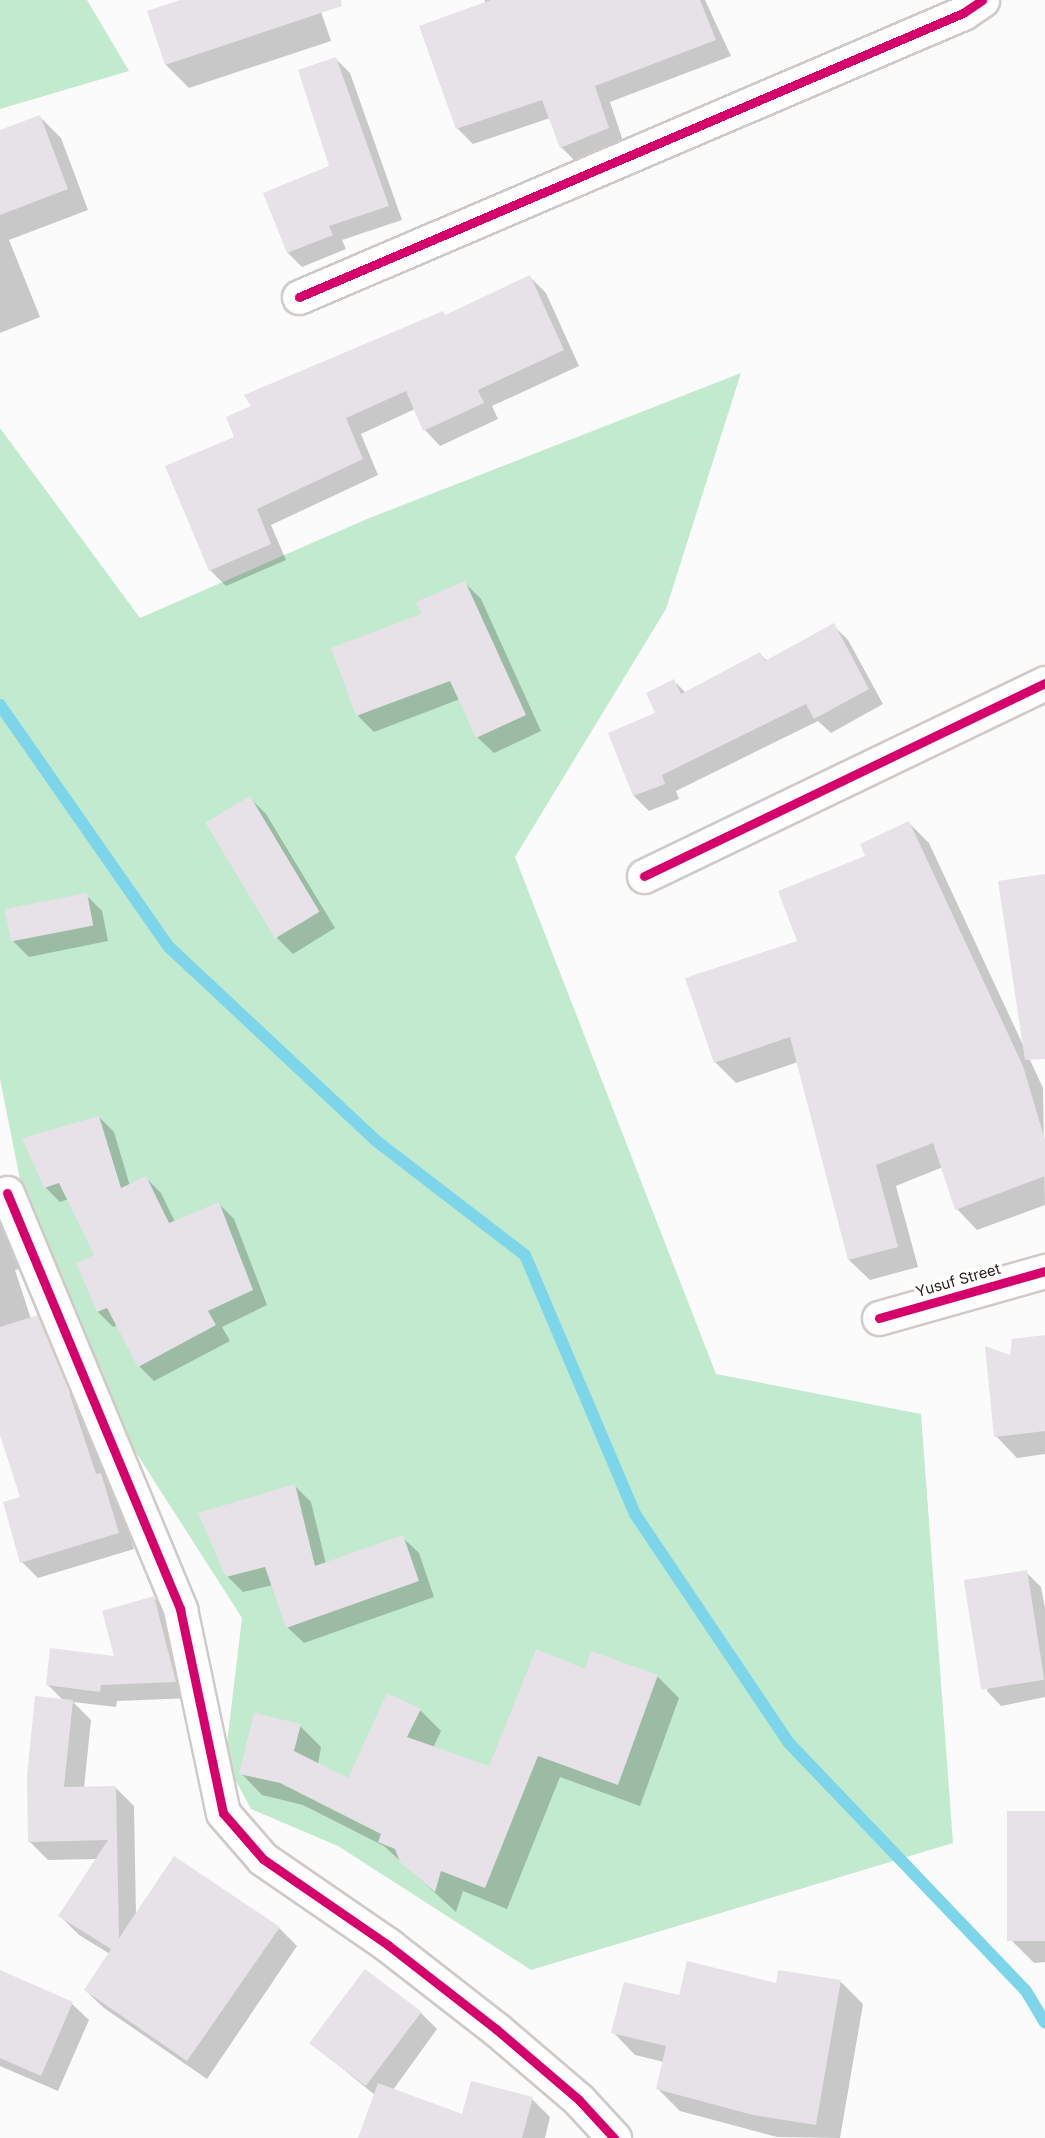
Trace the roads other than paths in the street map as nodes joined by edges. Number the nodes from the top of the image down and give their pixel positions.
1 (982, 0) edge
2 (299, 297) dead end
3 (1045, 683) edge
4 (644, 876) dead end
5 (8, 1193) dead end
6 (1045, 1271) edge
7 (879, 1318) dead end
8 (614, 2138) edge

1 - 2 street
3 - 4 street
5 - 8 street
6 - 7 street, Yusuf Street

